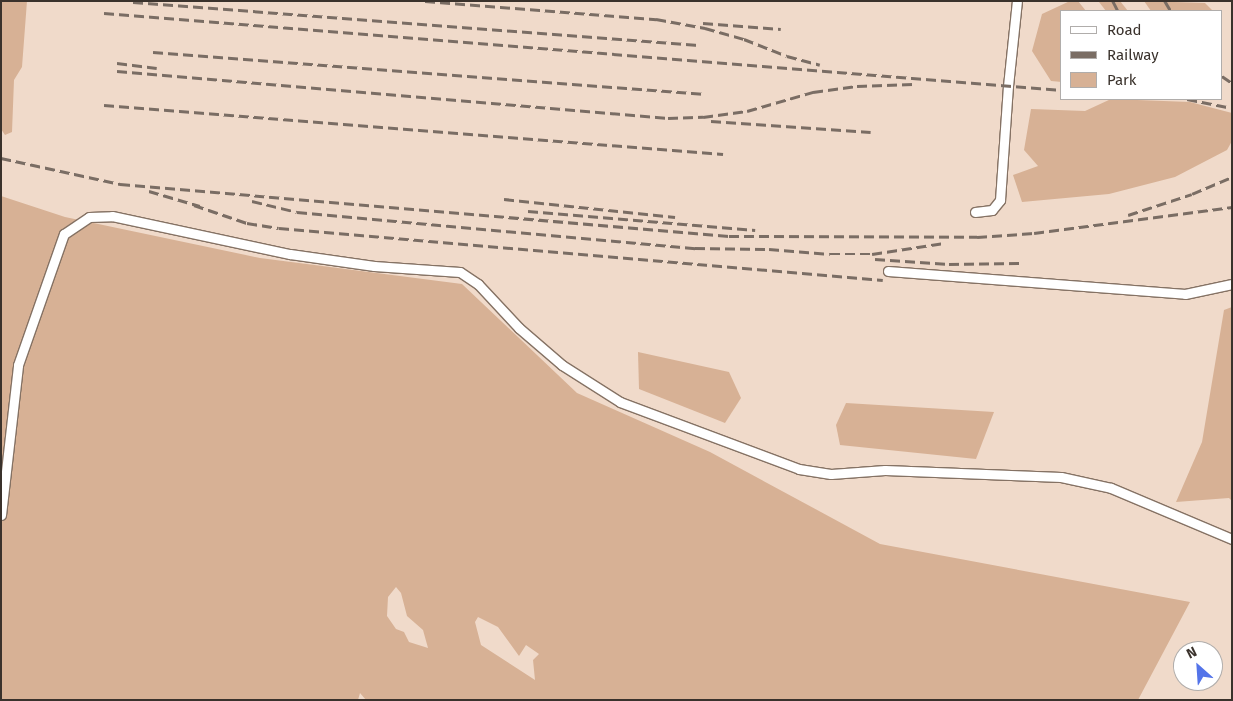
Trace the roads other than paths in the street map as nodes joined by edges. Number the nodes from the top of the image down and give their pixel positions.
1 (1018, 1) edge
2 (975, 212) dead end
3 (888, 271) dead end
4 (1232, 284) edge
5 (1, 515) edge
6 (1232, 539) edge

1 - 2 street
3 - 4 street
5 - 6 street

